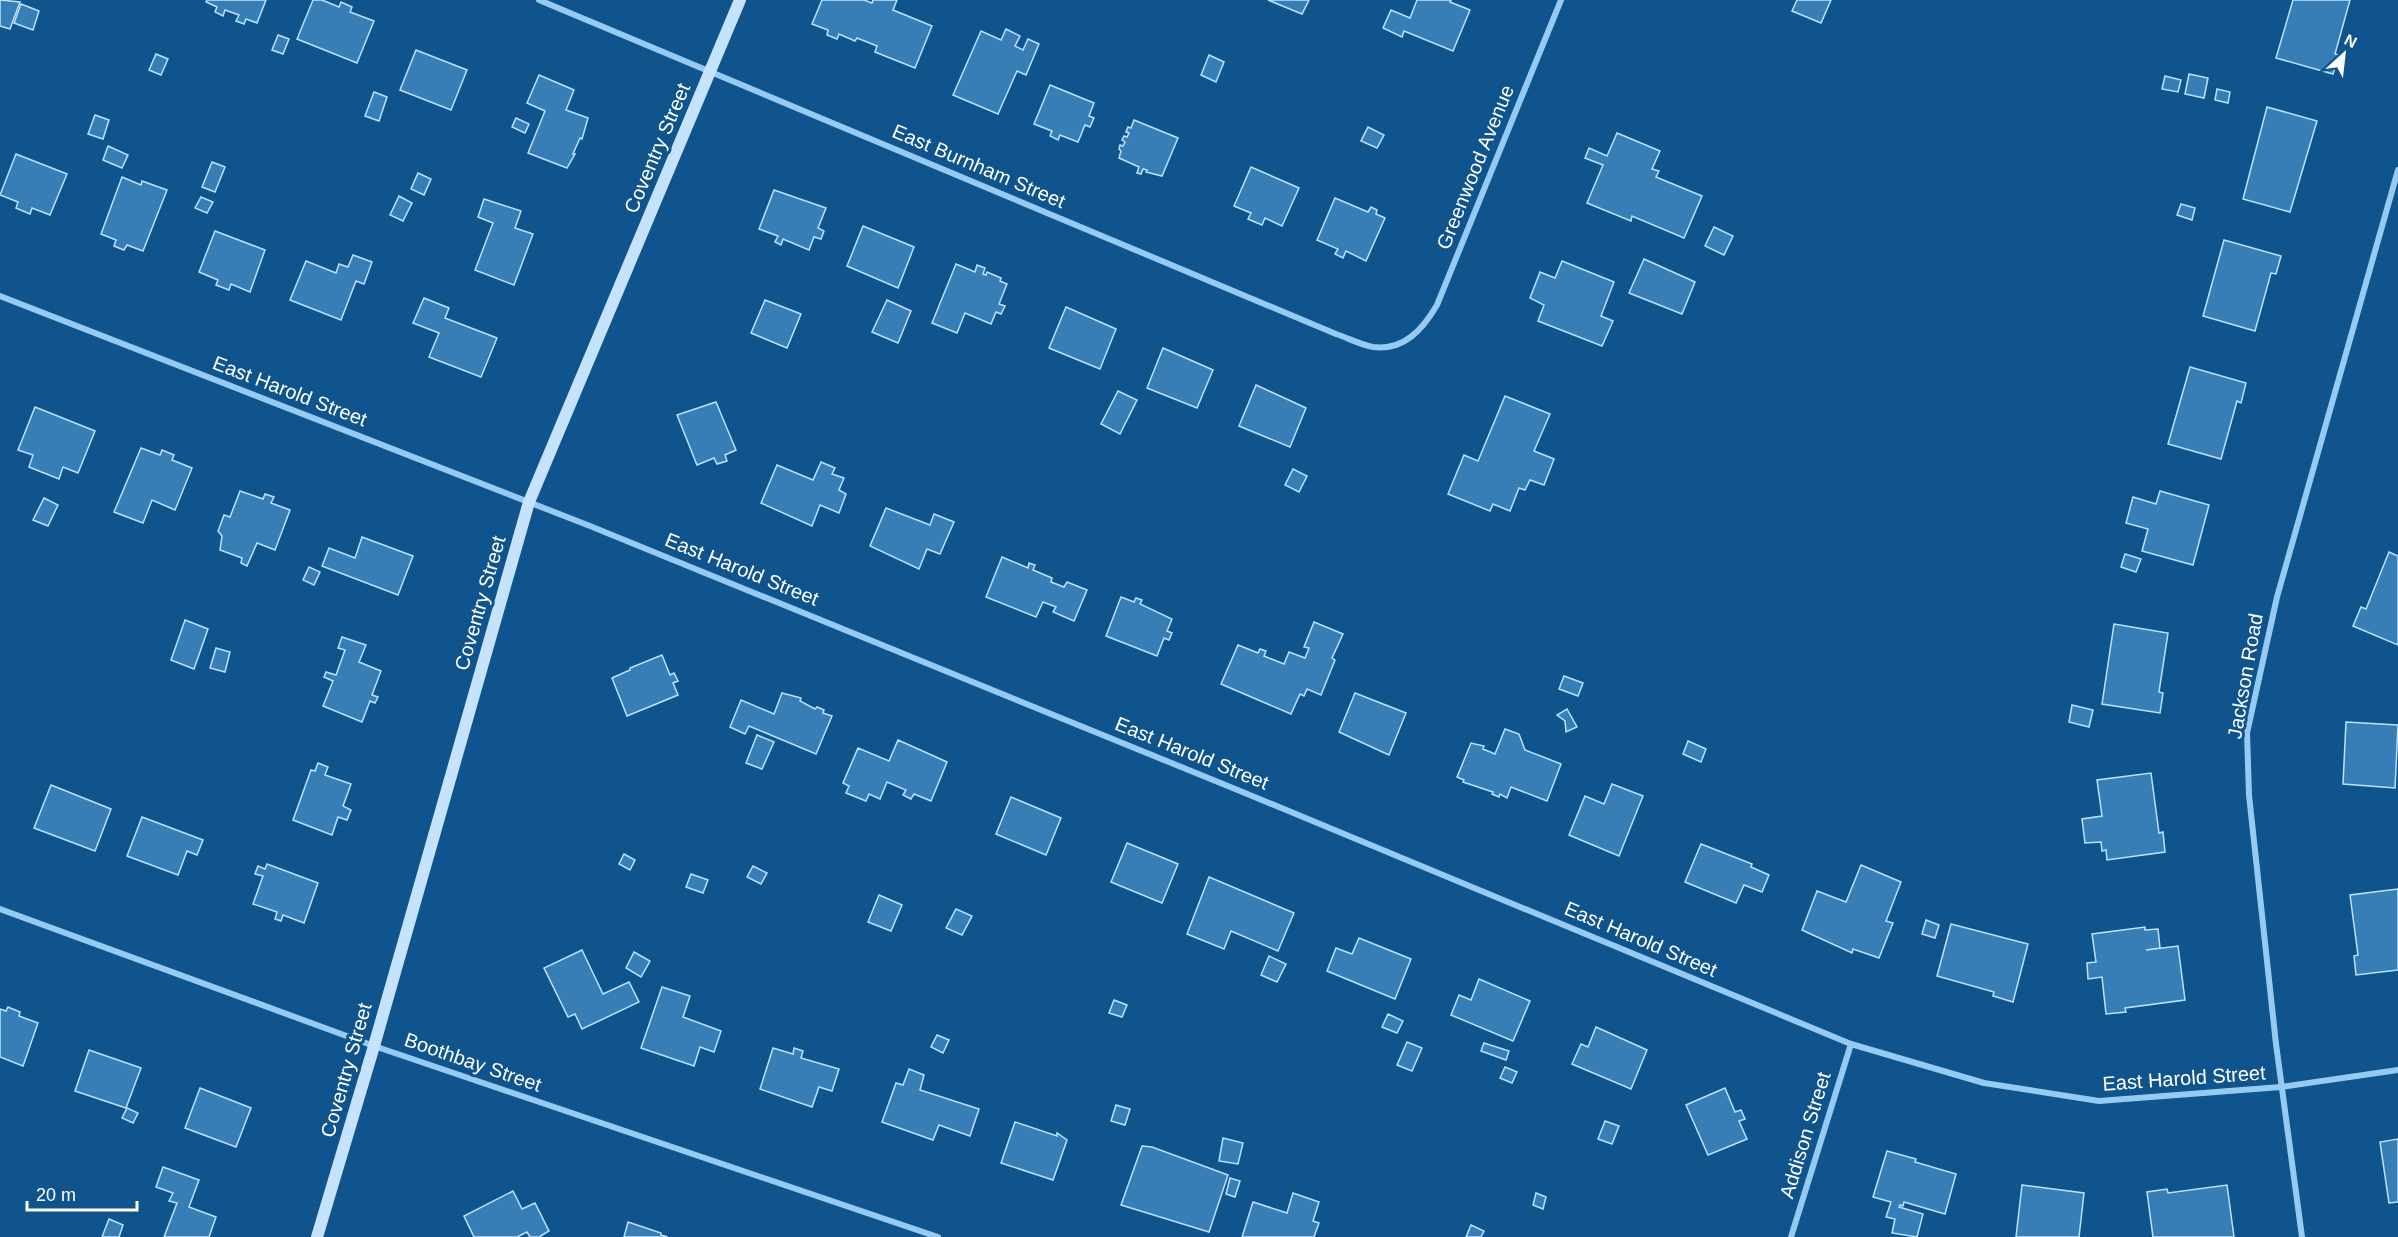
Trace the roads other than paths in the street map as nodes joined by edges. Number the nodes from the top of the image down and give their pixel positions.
1 (539, 0) edge
2 (740, 0) edge
3 (1562, 0) edge
4 (711, 71) junction
5 (2398, 170) edge
6 (0, 296) edge
7 (1408, 339) joint
8 (530, 502) junction
9 (0, 909) edge
10 (1851, 1044) junction
11 (374, 1046) junction
12 (2398, 1070) edge
13 (2281, 1087) junction
14 (317, 1237) edge
15 (938, 1237) edge
16 (1791, 1237) edge
17 (2302, 1237) edge

1 - 4 street, East Burnham Street
2 - 4 street, Coventry Street
3 - 7 street, Greenwood Avenue
4 - 7 street, East Burnham Street
4 - 8 street, Coventry Street
5 - 13 street, Jackson Road
6 - 8 street, East Harold Street
8 - 10 street, East Harold Street
8 - 11 street, Coventry Street
9 - 11 street, Boothbay Street
10 - 13 street, East Harold Street
10 - 16 street, Addison Street
11 - 14 street, Coventry Street
11 - 15 street, Boothbay Street
12 - 13 street, East Harold Street
13 - 17 street, Jackson Road

